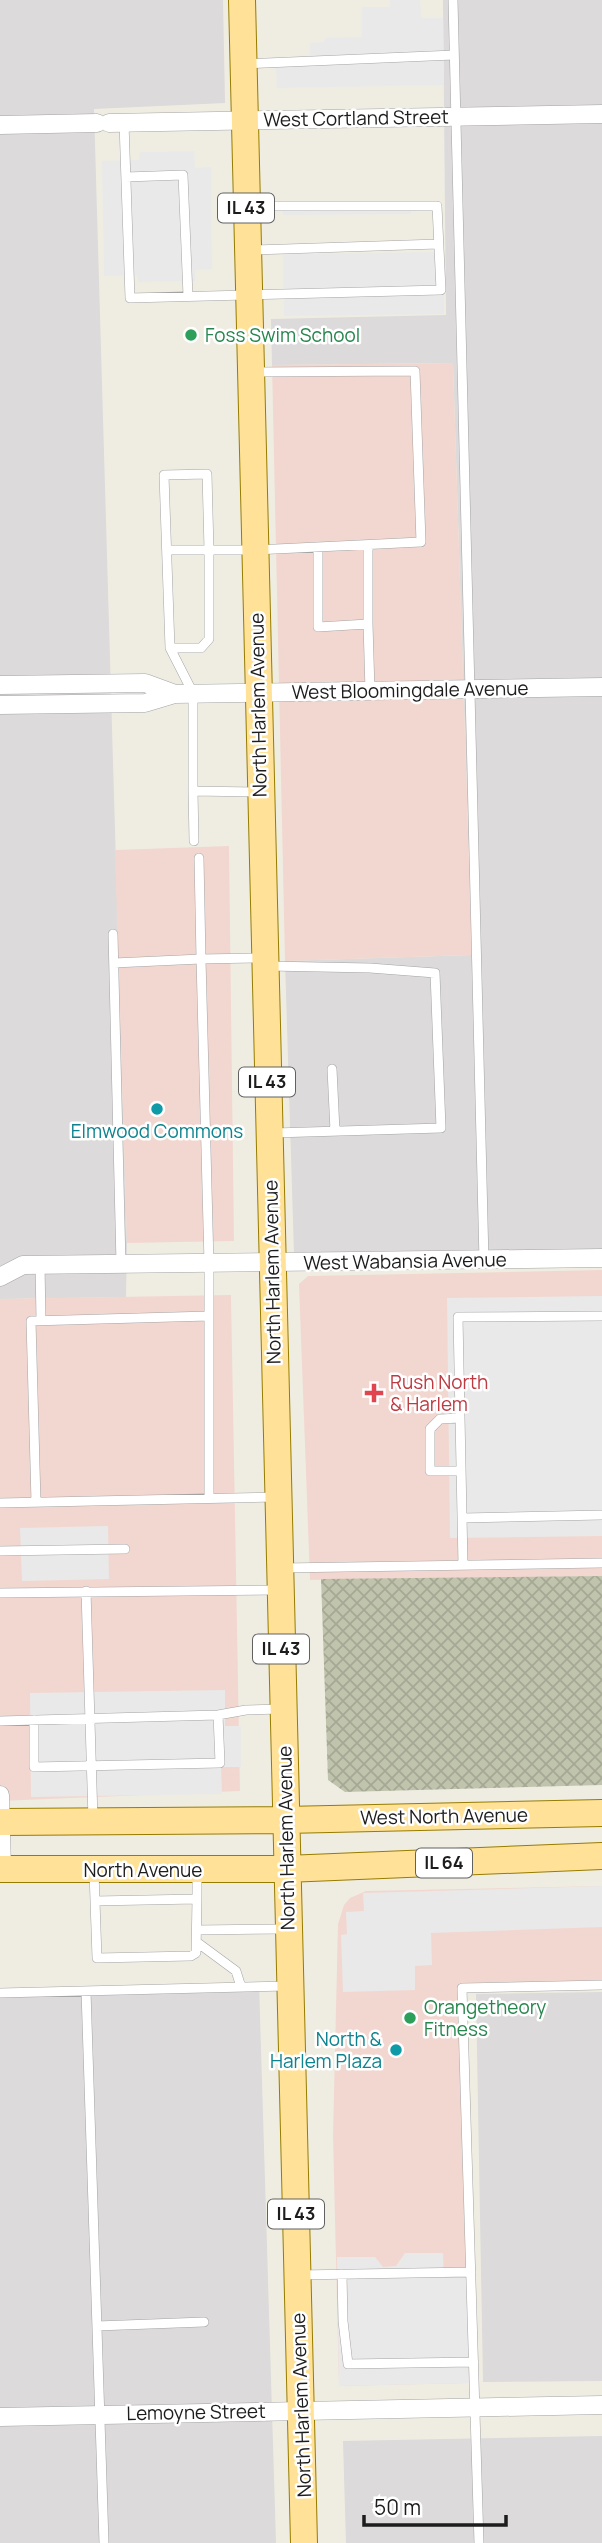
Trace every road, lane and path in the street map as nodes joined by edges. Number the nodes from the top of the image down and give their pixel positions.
1 (242, 0) edge
2 (453, 0) edge
3 (454, 55) junction
4 (243, 64) junction
5 (602, 114) edge
6 (456, 116) junction
7 (244, 120) junction
8 (110, 123) junction
9 (0, 125) edge
10 (126, 177) junction
11 (246, 206) junction
12 (438, 244) junction
13 (248, 250) junction
14 (248, 294) junction
15 (188, 296) junction
16 (250, 372) junction
17 (368, 545) junction
18 (318, 547) junction
19 (167, 550) junction
20 (209, 550) junction
21 (255, 550) junction
22 (368, 624) junction
23 (170, 649) junction
24 (0, 685) edge
25 (602, 687) edge
26 (470, 689) junction
27 (370, 691) junction
28 (184, 693) junction
29 (258, 693) junction
30 (0, 705) edge
31 (193, 791) junction
32 (260, 792) junction
33 (194, 841) dead end
34 (199, 858) dead end
35 (113, 934) dead end
36 (201, 959) junction
37 (114, 962) junction
38 (264, 962) junction
39 (332, 1069) dead end
40 (335, 1131) junction
41 (268, 1133) junction
42 (602, 1258) edge
43 (484, 1261) junction
44 (271, 1263) junction
45 (121, 1264) junction
46 (209, 1264) junction
47 (40, 1265) junction
48 (0, 1277) edge
49 (602, 1316) edge
50 (209, 1317) junction
51 (41, 1320) junction
52 (460, 1418) junction
53 (461, 1471) junction
54 (277, 1497) junction
55 (209, 1498) junction
56 (36, 1502) junction
57 (0, 1503) edge
58 (602, 1515) edge
59 (463, 1518) junction
60 (125, 1549) dead end
61 (0, 1551) edge
62 (602, 1563) edge
63 (463, 1565) junction
64 (280, 1579) junction
65 (86, 1591) junction
66 (0, 1593) edge
67 (282, 1709) junction
68 (218, 1715) junction
69 (90, 1719) junction
70 (33, 1720) junction
71 (0, 1721) edge
72 (92, 1766) junction
73 (0, 1795) edge
74 (602, 1813) edge
75 (285, 1820) junction
76 (93, 1821) junction
77 (0, 1822) edge
78 (602, 1856) edge
79 (286, 1869) junction
80 (1, 1870) edge
81 (94, 1870) junction
82 (197, 1870) junction
83 (197, 1899) junction
84 (95, 1901) junction
85 (288, 1929) junction
86 (197, 1930) junction
87 (198, 1943) junction
88 (602, 1985) edge
89 (290, 1986) junction
90 (241, 1987) junction
91 (86, 1991) junction
92 (0, 1993) edge
93 (471, 2272) junction
94 (342, 2274) junction
95 (297, 2275) junction
96 (204, 2322) dead end
97 (97, 2326) junction
98 (474, 2362) junction
99 (602, 2405) edge
100 (475, 2407) junction
101 (301, 2410) junction
102 (100, 2415) junction
103 (0, 2417) edge
104 (104, 2543) edge
105 (304, 2543) edge
106 (479, 2543) edge

1 - 4 main road, North Harlem Avenue / IL 43
2 - 3 lane
3 - 4 lane
3 - 6 lane
4 - 7 main road, North Harlem Avenue / IL 43
5 - 6 street, West Cortland Street
6 - 7 street, West Cortland Street
6 - 26 lane
7 - 8 street, West Cortland Street
7 - 11 main road, North Harlem Avenue / IL 43
8 - 9 street, West Cortland Street
8 - 10 lane
10 - 15 lane
10 - 15 lane
11 - 12 lane
11 - 13 main road, North Harlem Avenue / IL 43
12 - 13 lane
12 - 14 lane
13 - 14 main road, North Harlem Avenue / IL 43
14 - 15 lane
14 - 16 main road, North Harlem Avenue / IL 43
16 - 17 lane
16 - 21 main road, North Harlem Avenue / IL 43
17 - 18 lane
17 - 22 lane
18 - 21 lane
18 - 22 lane
19 - 20 lane
19 - 20 lane
19 - 23 lane
20 - 21 lane
20 - 23 lane
21 - 29 main road, North Harlem Avenue / IL 43
22 - 27 lane
23 - 28 lane
24 - 28 street, West Bloomingdale Avenue
25 - 26 street, West Bloomingdale Avenue
26 - 27 street, West Bloomingdale Avenue
26 - 43 lane
27 - 29 street, West Bloomingdale Avenue
28 - 29 street, West Bloomingdale Avenue
28 - 30 street, West Bloomingdale Avenue
28 - 31 lane
29 - 32 main road, North Harlem Avenue / IL 43
31 - 32 lane
31 - 33 lane
32 - 38 main road, North Harlem Avenue / IL 43
34 - 36 lane
35 - 37 lane
36 - 37 lane
36 - 38 lane
36 - 46 lane
37 - 45 lane
38 - 40 lane
38 - 41 main road, North Harlem Avenue / IL 43
39 - 40 lane
40 - 41 lane
41 - 44 main road, North Harlem Avenue / IL 43
42 - 43 street, West Wabansia Avenue
43 - 44 street, West Wabansia Avenue
44 - 46 street, West Wabansia Avenue
44 - 54 main road, North Harlem Avenue / IL 43
45 - 46 street, West Wabansia Avenue
45 - 47 street, West Wabansia Avenue
46 - 50 lane
47 - 48 street, West Wabansia Avenue
47 - 51 lane
49 - 52 lane
50 - 51 lane
50 - 55 lane
51 - 56 lane
52 - 53 lane
52 - 53 lane
53 - 59 lane
54 - 55 lane
54 - 64 main road, North Harlem Avenue / IL 43
55 - 56 lane
56 - 57 lane
58 - 59 lane
59 - 63 lane
60 - 61 lane
62 - 63 lane
63 - 64 lane
64 - 65 lane
64 - 67 main road, North Harlem Avenue / IL 43
65 - 66 lane
65 - 69 lane
67 - 68 lane
67 - 75 main road, North Harlem Avenue / IL 43
68 - 69 lane
68 - 72 lane
69 - 70 lane
69 - 72 lane
70 - 71 lane
70 - 72 lane
72 - 76 lane
73 - 77 street
74 - 75 main road, West North Avenue
75 - 76 main road
75 - 79 main road, North Harlem Avenue / IL 43
76 - 77 main road
77 - 80 street
78 - 79 main road, IL 64
79 - 82 main road, North Avenue / IL 64
79 - 85 main road, North Harlem Avenue / IL 43
80 - 81 main road, North Avenue / IL 64
81 - 82 main road, North Avenue / IL 64
81 - 84 lane
82 - 83 lane
83 - 84 lane
83 - 86 lane
84 - 87 lane
85 - 86 lane
85 - 89 main road, North Harlem Avenue / IL 43
86 - 87 lane
87 - 90 lane
88 - 93 lane
89 - 90 lane
89 - 95 main road, North Harlem Avenue / IL 43
90 - 91 lane
91 - 92 lane
91 - 97 lane
93 - 94 lane
93 - 98 lane
94 - 95 lane
94 - 98 lane
95 - 101 main road, North Harlem Avenue / IL 43
96 - 97 lane
97 - 102 lane
98 - 100 lane
99 - 100 street, Lemoyne Street
100 - 101 street, Lemoyne Street
100 - 106 lane
101 - 102 street, Lemoyne Street
101 - 105 main road, North Harlem Avenue / IL 43
102 - 103 street, Lemoyne Street
102 - 104 lane

